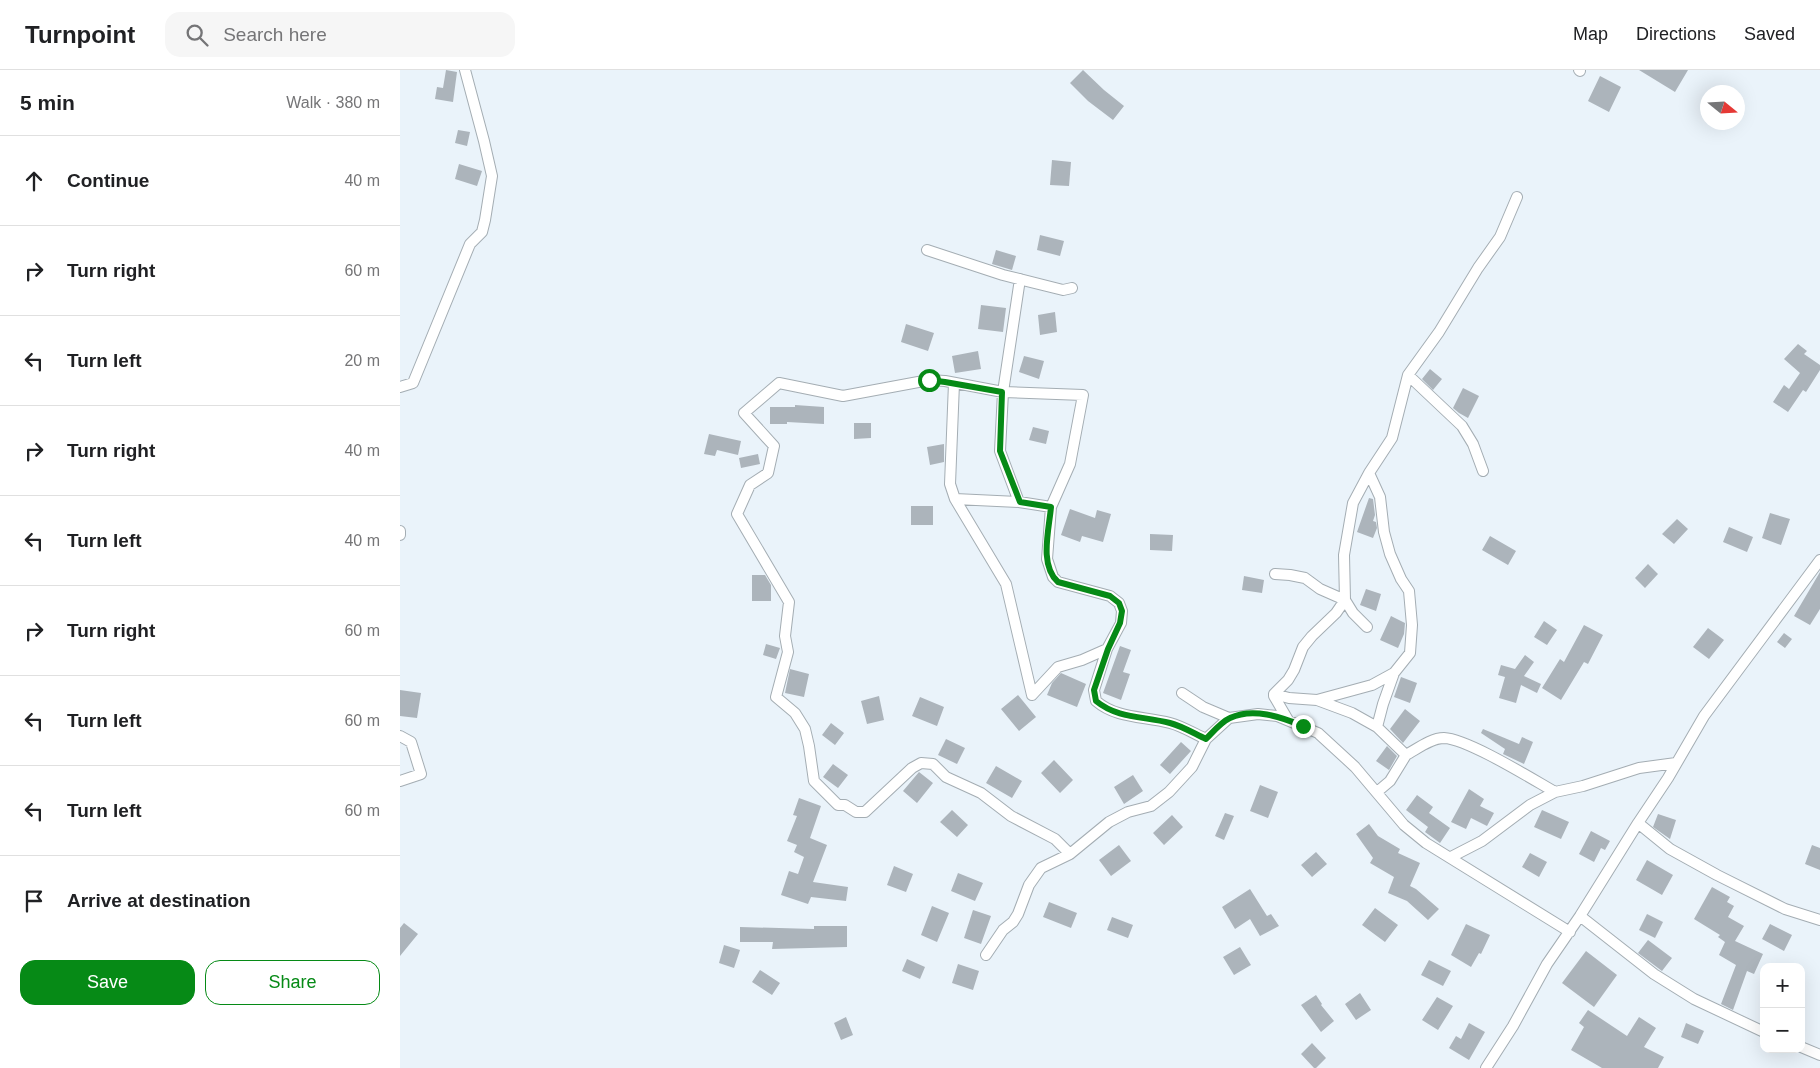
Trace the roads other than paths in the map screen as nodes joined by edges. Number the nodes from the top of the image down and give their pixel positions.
1 (465, 70) edge
2 (1517, 197) dead end
3 (927, 250) dead end
4 (1020, 279) junction
5 (1072, 288) dead end
6 (1408, 375) junction
7 (954, 383) junction
8 (400, 387) edge
9 (1002, 392) junction
10 (1483, 471) dead end
11 (1369, 473) junction
12 (956, 499) junction
13 (1020, 502) junction
14 (1051, 507) junction
15 (1820, 560) edge
16 (1275, 574) dead end
17 (1345, 600) junction
18 (1367, 627) dead end
19 (1108, 649) junction
20 (1394, 673) junction
21 (1182, 693) dead end
22 (1274, 694) junction
23 (1317, 700) junction
24 (1229, 718) junction
25 (1288, 720) junction
26 (1378, 727) junction
27 (400, 736) edge
28 (1206, 739) junction
29 (1406, 755) junction
30 (1676, 763) junction
31 (400, 781) edge
32 (1377, 792) junction
33 (1555, 792) junction
34 (1638, 822) junction
35 (1070, 854) junction
36 (1451, 857) junction
37 (1580, 916) junction
38 (1820, 920) edge
39 (1570, 932) junction
40 (986, 955) dead end
41 (1760, 1030) edge
42 (1805, 1049) edge
43 (1820, 1055) edge
44 (1486, 1068) edge

1 - 8 street
2 - 6 street
3 - 4 street
4 - 5 street
4 - 9 street
6 - 10 street
6 - 11 street
7 - 9 street
7 - 12 street
7 - 35 street
9 - 13 street
9 - 14 street
11 - 17 street
11 - 20 street
12 - 13 street
12 - 19 street
13 - 14 street
14 - 19 street
15 - 30 street
16 - 17 street
17 - 18 street
17 - 22 street
19 - 28 street
20 - 23 street
20 - 26 street
21 - 24 street
22 - 23 street
22 - 25 street
23 - 26 street
24 - 25 street
24 - 28 street
25 - 32 street
26 - 29 street
27 - 31 street
28 - 35 street
29 - 32 street
29 - 33 street
30 - 33 street
30 - 34 street
32 - 36 street
33 - 36 street
34 - 37 street
34 - 38 street
35 - 40 street
36 - 39 street
37 - 39 street
37 - 41 street
39 - 44 street
42 - 43 street

